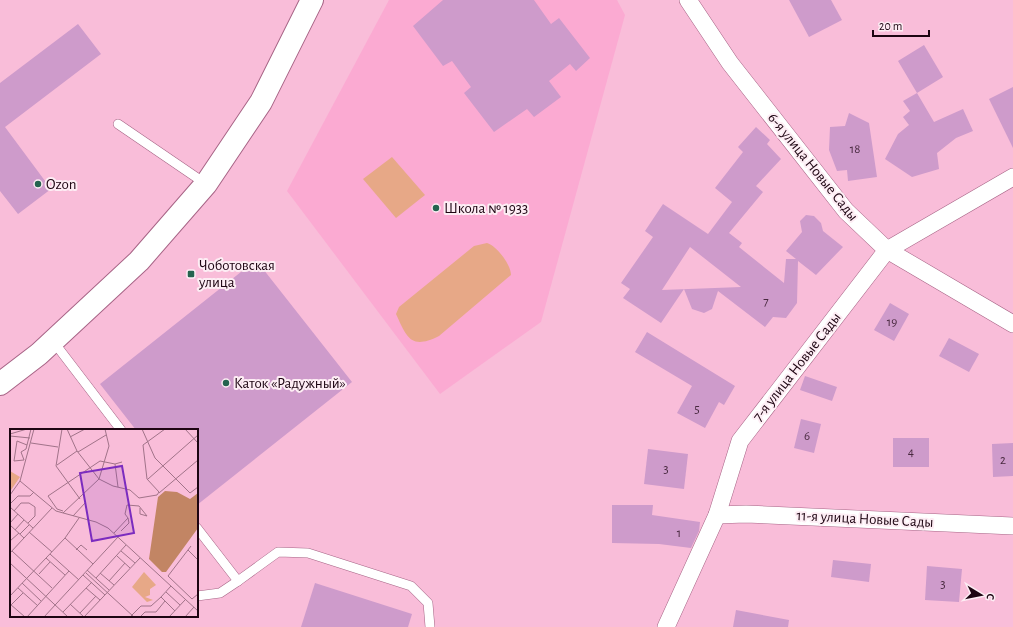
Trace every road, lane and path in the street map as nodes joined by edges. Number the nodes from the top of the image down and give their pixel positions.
1 (312, 0) edge
2 (688, 0) edge
3 (118, 124) dead end
4 (1013, 177) edge
5 (206, 184) junction
6 (887, 250) junction
7 (1013, 324) edge
8 (53, 341) junction
9 (0, 384) edge
10 (120, 429) edge
11 (716, 515) junction
12 (1013, 526) edge
13 (198, 529) edge
14 (238, 582) junction
15 (198, 596) edge
16 (430, 627) edge
17 (666, 627) edge

1 - 5 main road
2 - 6 street, 6-я улица Новые Сады
3 - 5 lane
4 - 6 street, 7-я улица Новые Сады
5 - 8 main road
6 - 7 street, 6-я улица Новые Сады
6 - 11 street, 7-я улица Новые Сады
8 - 9 main road
8 - 10 lane
11 - 12 street, 11-я улица Новые Сады
11 - 17 street, 7-я улица Новые Сады
13 - 14 lane
14 - 15 lane
14 - 16 lane

